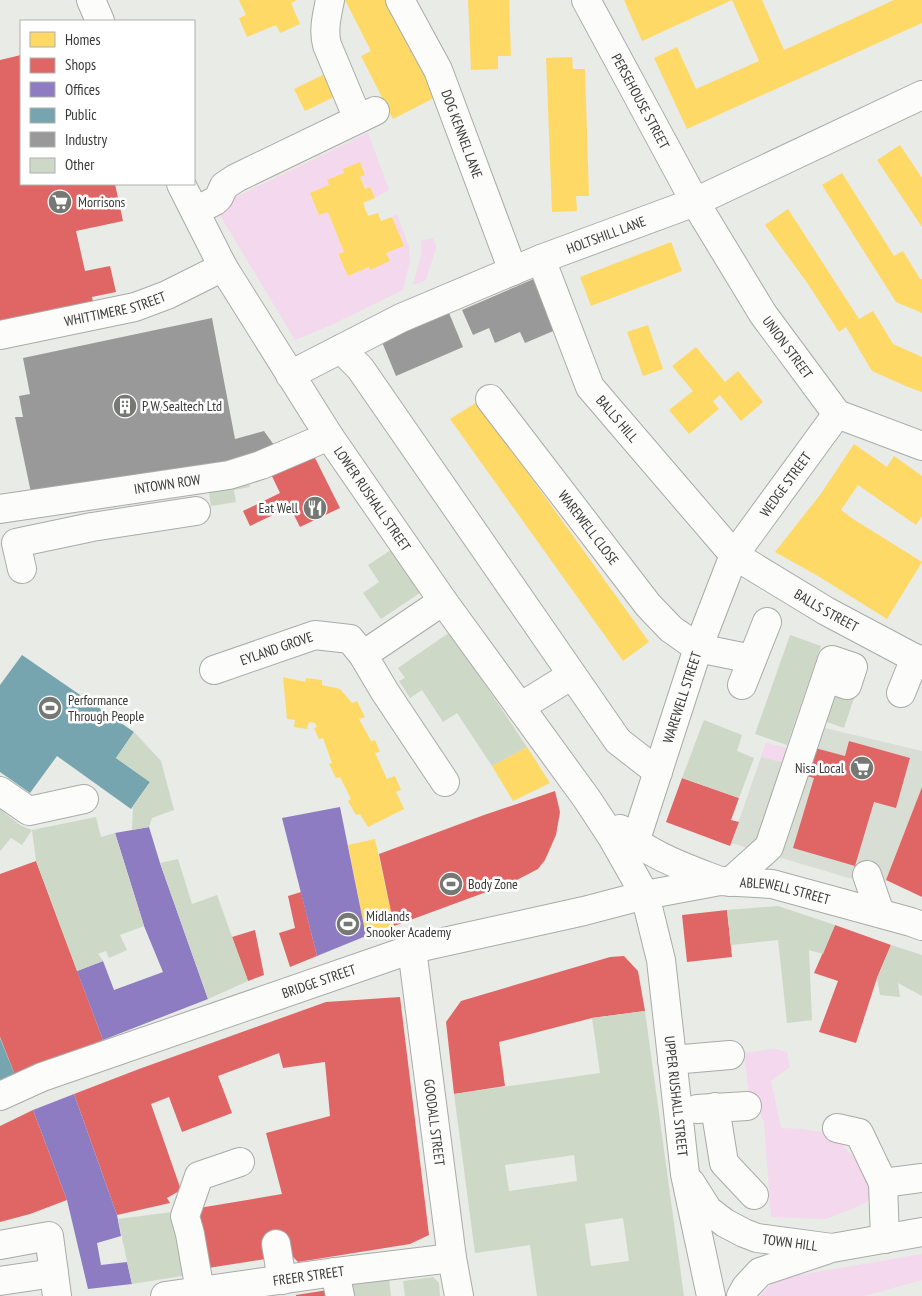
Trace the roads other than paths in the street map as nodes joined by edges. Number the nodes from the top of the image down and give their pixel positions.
1 (91, 0) edge
2 (330, 0) edge
3 (400, 0) edge
4 (586, 0) edge
5 (100, 20) edge
6 (919, 103) edge
7 (182, 185) edge
8 (695, 202) junction
9 (195, 211) junction
10 (541, 259) junction
11 (223, 267) junction
12 (513, 271) junction
13 (0, 335) edge
14 (341, 349) junction
15 (290, 375) junction
16 (490, 399) dead end
17 (837, 414) junction
18 (328, 436) junction
19 (922, 446) edge
20 (87, 496) junction
21 (0, 509) edge
22 (196, 511) dead end
23 (92, 527) junction
24 (734, 555) junction
25 (22, 569) dead end
26 (443, 601) junction
27 (767, 622) dead end
28 (698, 648) junction
29 (363, 655) junction
30 (752, 659) junction
31 (919, 660) edge
32 (214, 670) dead end
33 (572, 675) junction
34 (826, 678) dead end
35 (742, 685) dead end
36 (901, 693) dead end
37 (520, 707) junction
38 (658, 772) junction
39 (444, 782) dead end
40 (0, 791) edge
41 (84, 799) dead end
42 (587, 800) junction
43 (633, 840) junction
44 (867, 875) dead end
45 (725, 882) junction
46 (645, 895) junction
47 (880, 914) junction
48 (922, 926) edge
49 (412, 949) junction
50 (730, 1055) dead end
51 (672, 1060) junction
52 (0, 1096) edge
53 (747, 1106) dead end
54 (715, 1107) junction
55 (678, 1112) junction
56 (837, 1128) dead end
57 (240, 1162) dead end
58 (685, 1174) junction
59 (922, 1178) edge
60 (883, 1183) junction
61 (754, 1195) dead end
62 (922, 1232) edge
63 (885, 1239) junction
64 (276, 1244) dead end
65 (0, 1245) edge
66 (832, 1248) junction
67 (452, 1258) junction
68 (282, 1280) junction
69 (0, 1281) edge
70 (56, 1284) edge
71 (338, 1284) edge
72 (200, 1291) junction
73 (228, 1292) edge
74 (165, 1296) edge
75 (459, 1296) edge
76 (711, 1296) edge
77 (741, 1296) edge

1 - 5 street
2 - 9 street
3 - 12 street, DOG KENNEL LANE
4 - 8 street, PERSEHOUSE STREET
6 - 8 street, HOLTSHILL LANE
7 - 9 street, LOWER RUSHALL STREET
8 - 10 street, HOLTSHILL LANE
8 - 17 street, UNION STREET
9 - 11 street, LOWER RUSHALL STREET
10 - 12 street, HOLTSHILL LANE
10 - 24 street, BALLS HILL
11 - 13 street, WHITTIMERE STREET
11 - 15 street, LOWER RUSHALL STREET
12 - 14 street, HOLTSHILL LANE
14 - 15 street, HOLTSHILL LANE
14 - 33 street
15 - 18 street, LOWER RUSHALL STREET
16 - 28 street, WAREWELL CLOSE
17 - 19 street
17 - 24 street, WEDGE STREET
18 - 20 street, INTOWN ROW
18 - 26 street, LOWER RUSHALL STREET
20 - 21 street, INTOWN ROW
20 - 23 street
22 - 23 street
23 - 25 street
24 - 28 street, WAREWELL STREET
24 - 31 street, BALLS STREET
26 - 29 street
26 - 37 street, LOWER RUSHALL STREET
27 - 30 street
28 - 30 street
28 - 38 street, WAREWELL STREET
29 - 32 street, EYLAND GROVE
29 - 39 street, EYLAND GROVE
30 - 35 street
31 - 36 street
33 - 37 street
33 - 38 street
34 - 45 street
37 - 42 street, LOWER RUSHALL STREET
38 - 43 street, WAREWELL STREET
40 - 41 street
42 - 43 street, LOWER RUSHALL STREET
42 - 46 street, LOWER RUSHALL STREET
43 - 45 street, LOWER RUSHALL STREET
44 - 47 street
45 - 46 street, ABLEWELL STREET
45 - 47 street, ABLEWELL STREET
46 - 49 street, BRIDGE STREET
46 - 51 street, UPPER RUSHALL STREET
47 - 48 street, ABLEWELL STREET
49 - 52 street, BRIDGE STREET
49 - 67 street, GOODALL STREET
50 - 51 street
51 - 55 street, UPPER RUSHALL STREET
53 - 54 street
54 - 55 street
54 - 61 street
55 - 58 street, UPPER RUSHALL STREET
56 - 60 street
57 - 72 street
58 - 66 street, TOWN HILL
58 - 76 street, UPPER RUSHALL STREET
59 - 60 street
60 - 63 street
62 - 63 street, TOWN HILL
63 - 66 street, TOWN HILL
64 - 68 street
65 - 70 street
66 - 77 street
67 - 71 street, FREER STREET
67 - 75 street, GOODALL STREET
68 - 71 street, FREER STREET
68 - 73 street, FREER STREET
69 - 70 street
72 - 73 street, FREER STREET
72 - 74 street, FREER STREET

